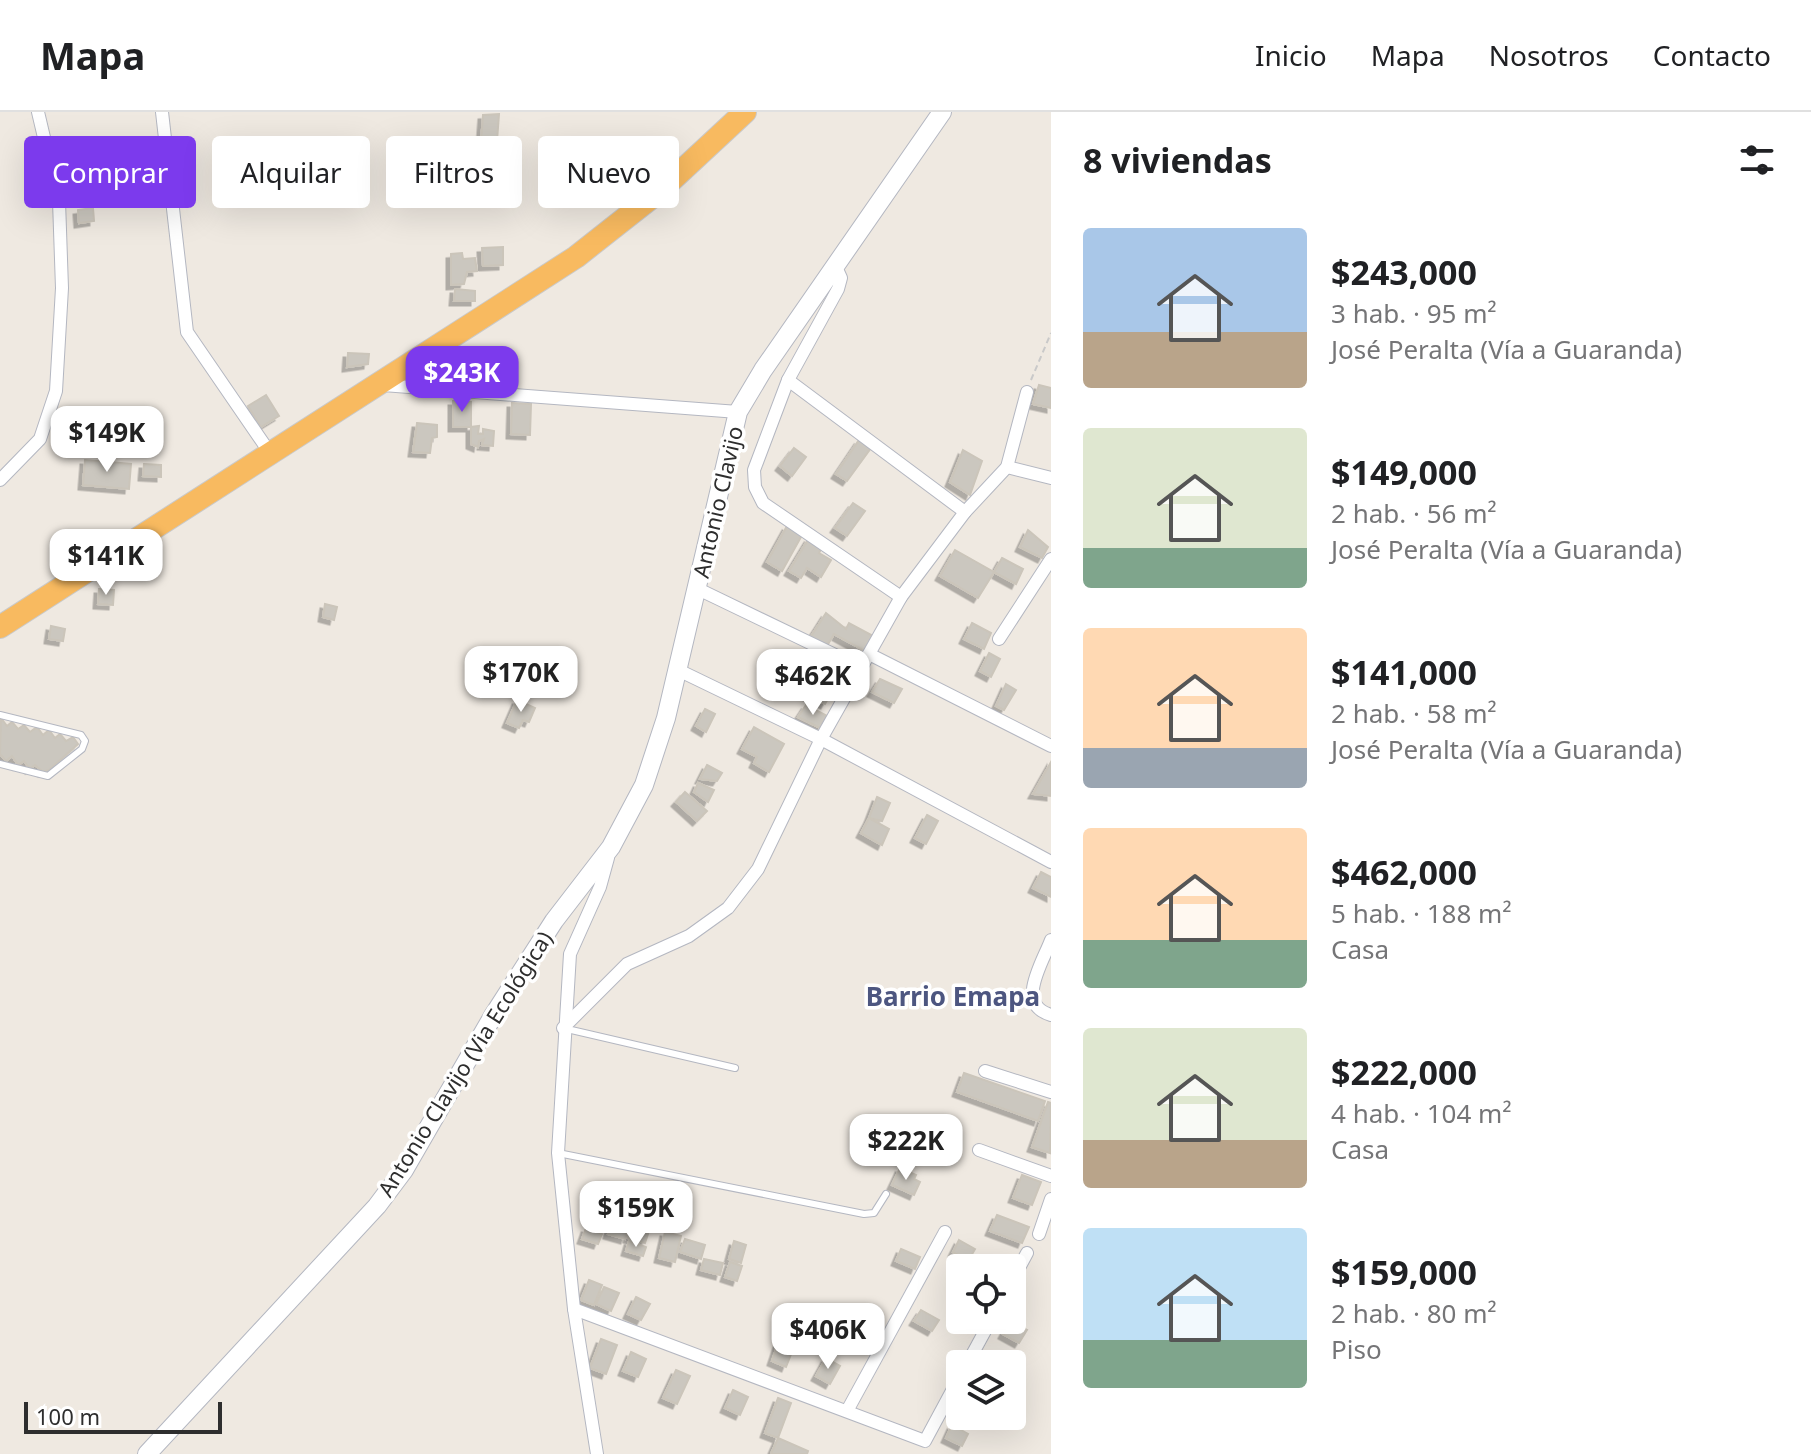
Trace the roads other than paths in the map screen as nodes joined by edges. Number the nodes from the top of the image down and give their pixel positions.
1 (38, 112) edge
2 (162, 112) edge
3 (745, 112) edge
4 (942, 112) edge
5 (836, 267) junction
6 (788, 380) junction
7 (377, 384) junction
8 (1027, 392) road end
9 (738, 412) junction
10 (270, 453) junction
11 (1007, 467) junction
12 (1051, 478) edge
13 (0, 480) edge
14 (965, 512) junction
15 (1051, 559) edge
16 (698, 589) junction
17 (901, 597) junction
18 (0, 627) edge
19 (999, 639) dead end
20 (869, 654) junction
21 (862, 668) junction
22 (676, 669) junction
23 (0, 715) edge
24 (821, 739) junction
25 (1051, 746) edge
26 (0, 764) edge
27 (611, 847) junction
28 (1051, 862) edge
29 (554, 921) joint
30 (1051, 940) edge
31 (1051, 1015) edge
32 (563, 1028) junction
33 (735, 1068) dead end
34 (985, 1071) dead end
35 (1051, 1092) edge
36 (979, 1150) dead end
37 (558, 1153) junction
38 (1051, 1176) edge
39 (886, 1194) dead end
40 (1051, 1199) edge
41 (945, 1232) dead end
42 (1039, 1234) dead end
43 (574, 1309) junction
44 (946, 1402) edge
45 (847, 1411) junction
46 (147, 1454) edge
47 (597, 1454) edge

1 - 13 street
2 - 10 street
3 - 7 highway
4 - 5 main road, Antonio Clavijo
5 - 6 street
5 - 9 main road, Antonio Clavijo
6 - 14 street
6 - 17 street
7 - 9 street
7 - 10 highway
8 - 11 street
9 - 16 main road, Antonio Clavijo
10 - 18 highway
11 - 12 street
11 - 14 street
14 - 17 street
15 - 19 street
16 - 21 street
16 - 22 main road, Antonio Clavijo
17 - 20 street
20 - 21 street
20 - 25 street
21 - 24 street
22 - 24 street
22 - 27 main road, Antonio Clavijo
23 - 26 lane
24 - 28 street
24 - 32 street
27 - 29 main road, Antonio Clavijo
27 - 32 street
29 - 46 main road, Antonio Clavijo (Via Ecológica)
30 - 31 street
32 - 33 lane
32 - 37 street
34 - 35 street
36 - 38 street
37 - 39 lane
37 - 43 street
40 - 42 street
41 - 45 street
43 - 45 street
43 - 47 street
44 - 45 street

